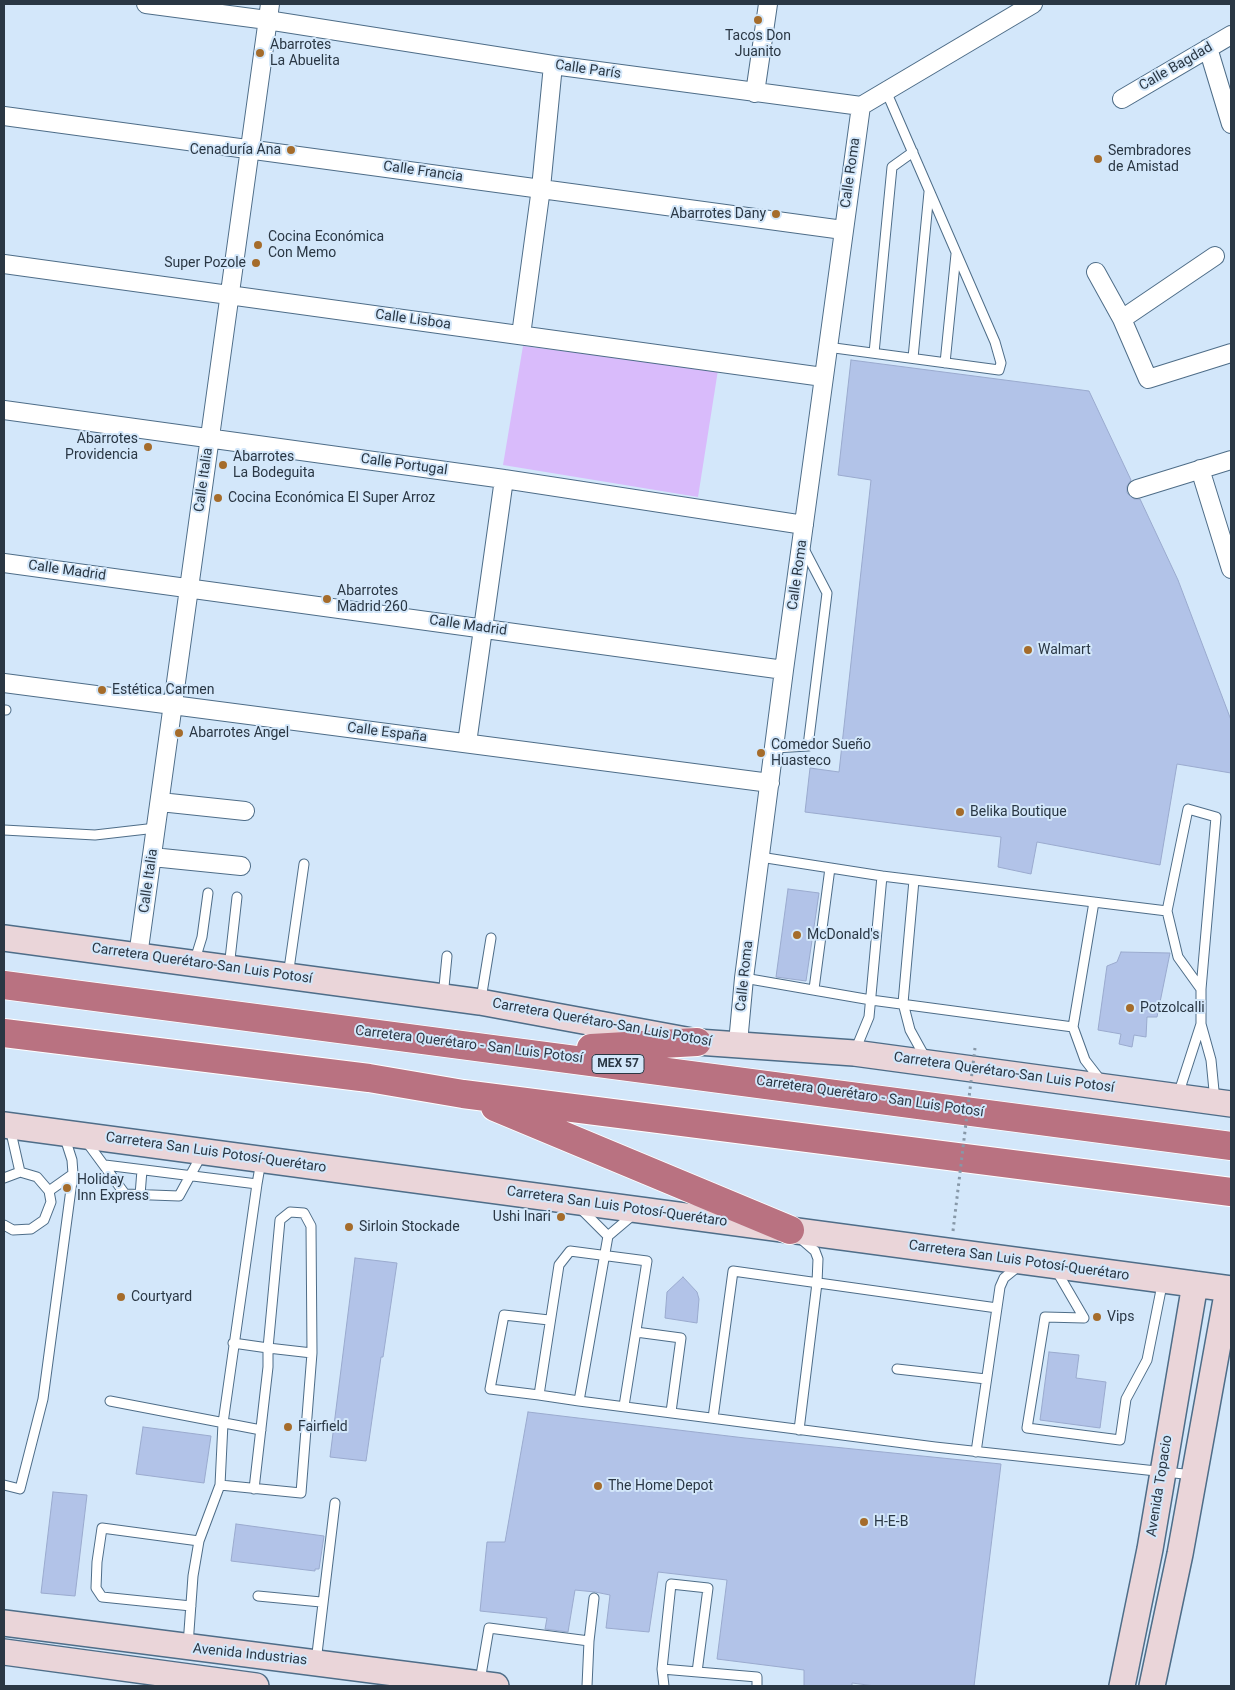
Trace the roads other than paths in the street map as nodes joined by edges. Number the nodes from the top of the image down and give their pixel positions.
1 (146, 4) edge
2 (768, 4) edge
3 (1033, 4) edge
4 (1006, 11) edge
5 (268, 12) edge
6 (1231, 35) edge
7 (1208, 48) junction
8 (553, 65) junction
9 (886, 91) junction
10 (755, 93) junction
11 (1122, 99) dead end
12 (861, 106) junction
13 (4, 116) edge
14 (1231, 124) edge
15 (250, 148) junction
16 (913, 152) junction
17 (541, 188) junction
18 (930, 191) junction
19 (843, 230) junction
20 (956, 252) junction
21 (1215, 256) dead end
22 (4, 264) edge
23 (1096, 272) dead end
24 (229, 295) junction
25 (1122, 319) junction
26 (521, 335) junction
27 (827, 347) junction
28 (874, 353) junction
29 (1231, 354) edge
30 (912, 358) junction
31 (945, 363) junction
32 (823, 377) junction
33 (4, 410) edge
34 (210, 438) junction
35 (1231, 460) edge
36 (1200, 469) junction
37 (504, 479) junction
38 (1136, 490) dead end
39 (804, 526) junction
40 (802, 546) junction
41 (4, 562) edge
42 (1231, 569) edge
43 (189, 588) junction
44 (485, 629) junction
45 (784, 670) junction
46 (4, 682) edge
47 (173, 705) junction
48 (467, 743) junction
49 (774, 748) junction
50 (770, 783) junction
51 (160, 802) junction
52 (244, 811) dead end
53 (156, 828) junction
54 (4, 830) edge
55 (152, 857) junction
56 (760, 857) junction
57 (304, 864) dead end
58 (241, 866) dead end
59 (830, 868) junction
60 (882, 876) junction
61 (914, 880) junction
62 (208, 892) dead end
63 (238, 898) dead end
64 (1094, 902) junction
65 (1167, 911) junction
66 (4, 938) edge
67 (491, 938) dead end
68 (138, 956) junction
69 (447, 956) dead end
70 (194, 963) junction
71 (229, 968) junction
72 (288, 976) junction
73 (744, 978) junction
74 (4, 985) edge
75 (814, 989) junction
76 (1201, 989) junction
77 (443, 997) junction
78 (871, 1000) junction
79 (480, 1002) junction
80 (903, 1003) junction
81 (1201, 1024) junction
82 (1073, 1027) junction
83 (4, 1033) edge
84 (697, 1042) junction
85 (738, 1044) junction
86 (528, 1052) junction
87 (854, 1053) junction
88 (928, 1062) junction
89 (1106, 1087) junction
90 (463, 1094) junction
91 (1178, 1096) junction
92 (1223, 1103) edge
93 (7, 1125) edge
94 (72, 1134) junction
95 (1231, 1146) edge
96 (203, 1152) junction
97 (261, 1160) junction
98 (105, 1165) junction
99 (142, 1170) junction
100 (20, 1172) junction
101 (73, 1174) junction
102 (189, 1176) junction
103 (4, 1178) edge
104 (257, 1184) junction
105 (49, 1191) junction
106 (1231, 1192) edge
107 (140, 1194) junction
108 (574, 1201) junction
109 (640, 1210) junction
110 (4, 1225) edge
111 (790, 1230) junction
112 (608, 1236) junction
113 (604, 1255) junction
114 (1024, 1262) junction
115 (1053, 1265) junction
116 (1163, 1280) junction
117 (818, 1282) junction
118 (1195, 1284) junction
119 (1229, 1289) edge
120 (997, 1308) junction
121 (549, 1320) junction
122 (636, 1332) junction
123 (1225, 1336) edge
124 (233, 1343) junction
125 (268, 1348) junction
126 (312, 1353) junction
127 (897, 1369) dead end
128 (986, 1379) junction
129 (539, 1394) junction
130 (110, 1401) dead end
131 (579, 1401) junction
132 (624, 1406) junction
133 (671, 1412) junction
134 (713, 1418) junction
135 (223, 1423) junction
136 (261, 1430) junction
137 (799, 1430) junction
138 (976, 1452) junction
139 (1162, 1472) junction
140 (1193, 1475) junction
141 (4, 1485) edge
142 (220, 1485) junction
143 (254, 1490) junction
144 (335, 1503) dead end
145 (199, 1541) junction
146 (1150, 1549) junction
147 (1180, 1554) junction
148 (258, 1596) dead end
149 (594, 1598) dead end
150 (321, 1602) junction
151 (191, 1606) junction
152 (4, 1623) edge
153 (589, 1640) junction
154 (188, 1648) junction
155 (4, 1652) edge
156 (255, 1656) junction
157 (316, 1663) junction
158 (662, 1669) junction
159 (697, 1672) junction
160 (488, 1685) edge
161 (252, 1686) edge
162 (256, 1686) edge
163 (587, 1686) edge
164 (664, 1686) edge
165 (757, 1686) edge
166 (1122, 1686) edge
167 (1152, 1686) edge

1 - 5 street, Calle París
2 - 10 street
3 - 4 street
4 - 9 street
5 - 8 street, Calle París
5 - 15 street, Calle Italia
6 - 7 street, Calle Bagdad
7 - 11 street, Calle Bagdad
7 - 14 street
8 - 10 street, Calle París
8 - 17 street
9 - 12 street
9 - 16 lane
10 - 12 street, Calle París
12 - 19 street, Calle Roma
13 - 15 street, Calle Francia
15 - 17 street, Calle Francia
15 - 24 street, Calle Italia
16 - 18 lane
16 - 28 lane
17 - 19 street, Calle Francia
17 - 26 street
18 - 20 lane
18 - 30 lane
19 - 27 street, Calle Roma
20 - 31 lane
20 - 31 lane
21 - 25 street
22 - 24 street, Calle Lisboa
23 - 25 street
24 - 26 street, Calle Lisboa
24 - 34 street, Calle Italia
25 - 29 street
26 - 32 street, Calle Lisboa
27 - 28 lane
27 - 32 street, Calle Roma
28 - 30 lane
30 - 31 lane
32 - 39 street, Calle Roma
33 - 34 street, Calle Portugal
34 - 37 street, Calle Portugal
34 - 43 street, Calle Italia
35 - 36 street
36 - 38 street
36 - 42 street
37 - 39 street, Calle Portugal
37 - 44 street
39 - 40 street, Calle Roma
40 - 45 street, Calle Roma
40 - 49 lane
41 - 43 street, Calle Madrid
43 - 44 street, Calle Madrid
43 - 47 street, Calle Italia
44 - 45 street, Calle Madrid
44 - 48 street
45 - 49 street, Calle Roma
46 - 47 street, Calle España
47 - 48 street, Calle España
47 - 51 street, Calle Italia
48 - 50 street, Calle España
49 - 50 street, Calle Roma
50 - 56 street, Calle Roma
51 - 52 street
51 - 53 street, Calle Italia
53 - 54 lane
53 - 55 street, Calle Italia
55 - 58 street
55 - 68 street, Calle Italia
56 - 59 lane
56 - 73 street, Calle Roma
57 - 72 lane
59 - 60 lane
59 - 75 lane
60 - 61 lane
60 - 78 lane
61 - 64 lane
61 - 80 lane
62 - 70 lane
63 - 71 lane
64 - 65 lane
64 - 82 lane
65 - 76 lane
65 - 76 lane
66 - 68 main road, Carretera Querétaro-San Luis Potosí
67 - 79 lane
68 - 70 main road, Carretera Querétaro-San Luis Potosí
69 - 77 lane
70 - 71 main road, Carretera Querétaro-San Luis Potosí
71 - 72 main road, Carretera Querétaro-San Luis Potosí
72 - 77 main road, Carretera Querétaro-San Luis Potosí
73 - 75 lane
73 - 85 street, Calle Roma
74 - 86 highway, Carretera Querétaro - San Luis Potosí / MEX 57
75 - 78 lane
76 - 81 lane
77 - 79 main road, Carretera Querétaro-San Luis Potosí
78 - 80 lane
78 - 87 lane
79 - 84 main road, Carretera Querétaro-San Luis Potosí
80 - 82 lane
80 - 88 lane
81 - 91 lane
81 - 92 lane
82 - 89 lane
83 - 90 highway
84 - 85 main road, Carretera Querétaro-San Luis Potosí
84 - 86 highway
85 - 87 main road, Carretera Querétaro-San Luis Potosí
86 - 95 highway, Carretera Querétaro - San Luis Potosí / MEX 57
87 - 88 main road, Carretera Querétaro-San Luis Potosí
88 - 89 main road, Carretera Querétaro-San Luis Potosí
89 - 91 main road, Carretera Querétaro-San Luis Potosí
90 - 106 highway
90 - 111 highway
91 - 92 main road, Carretera Querétaro-San Luis Potosí
93 - 94 main road, Carretera San Luis Potosí-Querétaro
93 - 100 lane
94 - 96 main road, Carretera San Luis Potosí-Querétaro
94 - 98 lane
94 - 101 lane
96 - 97 main road, Carretera San Luis Potosí-Querétaro
96 - 102 lane
97 - 104 lane
97 - 108 main road, Carretera San Luis Potosí-Querétaro
98 - 99 lane
98 - 107 lane
99 - 102 lane
99 - 107 lane
100 - 103 lane
100 - 105 lane
101 - 105 lane
101 - 141 lane
102 - 104 lane
102 - 107 lane
104 - 124 lane
105 - 110 lane
108 - 109 main road, Carretera San Luis Potosí-Querétaro
108 - 112 lane
109 - 111 main road, Carretera San Luis Potosí-Querétaro
109 - 112 lane
111 - 114 main road, Carretera San Luis Potosí-Querétaro
111 - 117 lane
112 - 113 lane
113 - 121 lane
113 - 122 lane
113 - 131 lane
114 - 115 main road, Carretera San Luis Potosí-Querétaro
114 - 120 lane
115 - 116 main road, Carretera San Luis Potosí-Querétaro
115 - 116 lane
116 - 118 main road, Carretera San Luis Potosí-Querétaro
117 - 120 lane
117 - 134 lane
117 - 137 lane
118 - 119 main road, Carretera San Luis Potosí-Querétaro
118 - 139 main road, Avenida Topacio
119 - 123 main road
120 - 128 lane
121 - 129 lane
121 - 129 lane
122 - 132 lane
122 - 133 lane
123 - 140 main road
124 - 125 lane
124 - 135 lane
125 - 126 lane
125 - 126 lane
125 - 136 lane
126 - 143 lane
127 - 128 lane
128 - 138 lane
129 - 131 lane
130 - 135 lane
131 - 132 lane
132 - 133 lane
133 - 134 lane
134 - 137 lane
135 - 136 lane
135 - 142 lane
136 - 143 lane
137 - 138 lane
138 - 139 lane
139 - 140 lane
139 - 146 main road, Avenida Topacio
140 - 147 main road
142 - 143 lane
142 - 145 lane
144 - 150 lane
145 - 151 lane
145 - 151 lane
146 - 147 main road
146 - 166 main road, Avenida Topacio
147 - 167 main road
148 - 150 lane
149 - 153 lane
150 - 157 lane
151 - 154 lane
152 - 154 main road, Avenida Industrias
153 - 160 lane
153 - 163 lane
154 - 156 main road, Avenida Industrias
155 - 161 main road, Avenida Industrias
156 - 157 main road, Avenida Industrias
156 - 161 street
157 - 160 main road, Avenida Industrias
158 - 159 lane
158 - 159 lane
158 - 164 lane
159 - 165 lane
161 - 162 main road, Avenida Industrias

